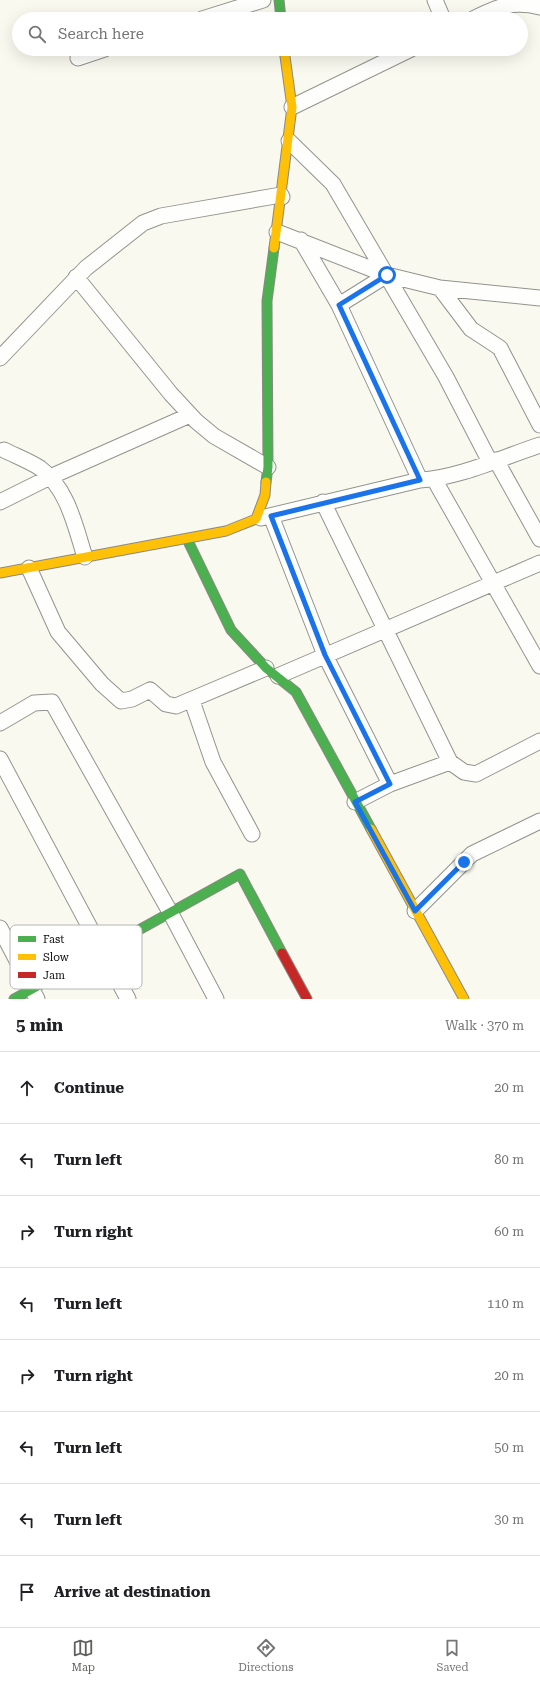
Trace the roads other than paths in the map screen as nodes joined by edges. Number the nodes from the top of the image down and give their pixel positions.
1 (263, 0) edge
2 (279, 0) edge
3 (435, 0) edge
4 (540, 7) edge
5 (224, 12) edge
6 (280, 12) edge
7 (441, 12) edge
8 (487, 12) edge
9 (84, 56) edge
10 (285, 56) edge
11 (397, 56) edge
12 (78, 58) dead end
13 (292, 108) junction
14 (290, 141) junction
15 (282, 197) junction
16 (277, 232) junction
17 (301, 240) junction
18 (387, 275) junction
19 (76, 277) junction
20 (440, 288) junction
21 (540, 298) edge
22 (339, 305) junction
23 (0, 358) edge
24 (190, 415) junction
25 (540, 425) edge
26 (540, 444) edge
27 (4, 450) dead end
28 (493, 461) junction
29 (268, 467) junction
30 (50, 477) junction
31 (427, 479) junction
32 (0, 502) edge
33 (323, 502) junction
34 (264, 517) junction
35 (187, 539) junction
36 (540, 539) edge
37 (85, 558) junction
38 (540, 563) edge
39 (29, 568) junction
40 (0, 573) edge
41 (493, 582) junction
42 (384, 629) junction
43 (325, 655) junction
44 (540, 666) edge
45 (272, 672) junction
46 (192, 701) junction
47 (0, 723) edge
48 (540, 741) edge
49 (0, 759) edge
50 (450, 762) junction
51 (390, 784) junction
52 (355, 802) junction
53 (540, 821) edge
54 (252, 834) dead end
55 (415, 911) junction
56 (170, 912) junction
57 (89, 925) edge
58 (0, 928) edge
59 (142, 928) edge
60 (10, 947) edge
61 (123, 989) edge
62 (34, 994) edge
63 (14, 999) edge
64 (128, 999) edge
65 (216, 999) edge
66 (307, 999) edge
67 (464, 999) edge

1 - 5 street
2 - 6 street
3 - 7 street
4 - 8 street
9 - 12 street
10 - 13 street
11 - 13 street
13 - 14 street
14 - 15 street
14 - 18 street
15 - 16 street
15 - 19 street
16 - 17 street
16 - 29 street
17 - 18 street
17 - 22 street
18 - 20 street
18 - 22 street
18 - 28 street
19 - 23 street
19 - 24 street
20 - 21 street
20 - 25 street
22 - 31 street
24 - 29 street
24 - 30 street
26 - 28 street
27 - 30 street
28 - 31 street
28 - 36 street
29 - 34 street
30 - 32 street
30 - 37 street
31 - 33 street
31 - 41 street
33 - 34 street
33 - 42 street
34 - 35 street
34 - 43 street
35 - 37 street
35 - 45 street
37 - 39 street
38 - 41 street
39 - 40 street
39 - 46 street
41 - 42 street
41 - 44 street
42 - 43 street
42 - 50 street
43 - 45 street
43 - 51 street
45 - 46 street
45 - 52 street
46 - 54 street
47 - 56 street
48 - 50 street
49 - 57 street
50 - 51 street
51 - 52 street
52 - 55 street
53 - 55 street
55 - 67 street
56 - 59 street
56 - 65 street
56 - 66 street
58 - 60 street
61 - 64 street
62 - 63 street

